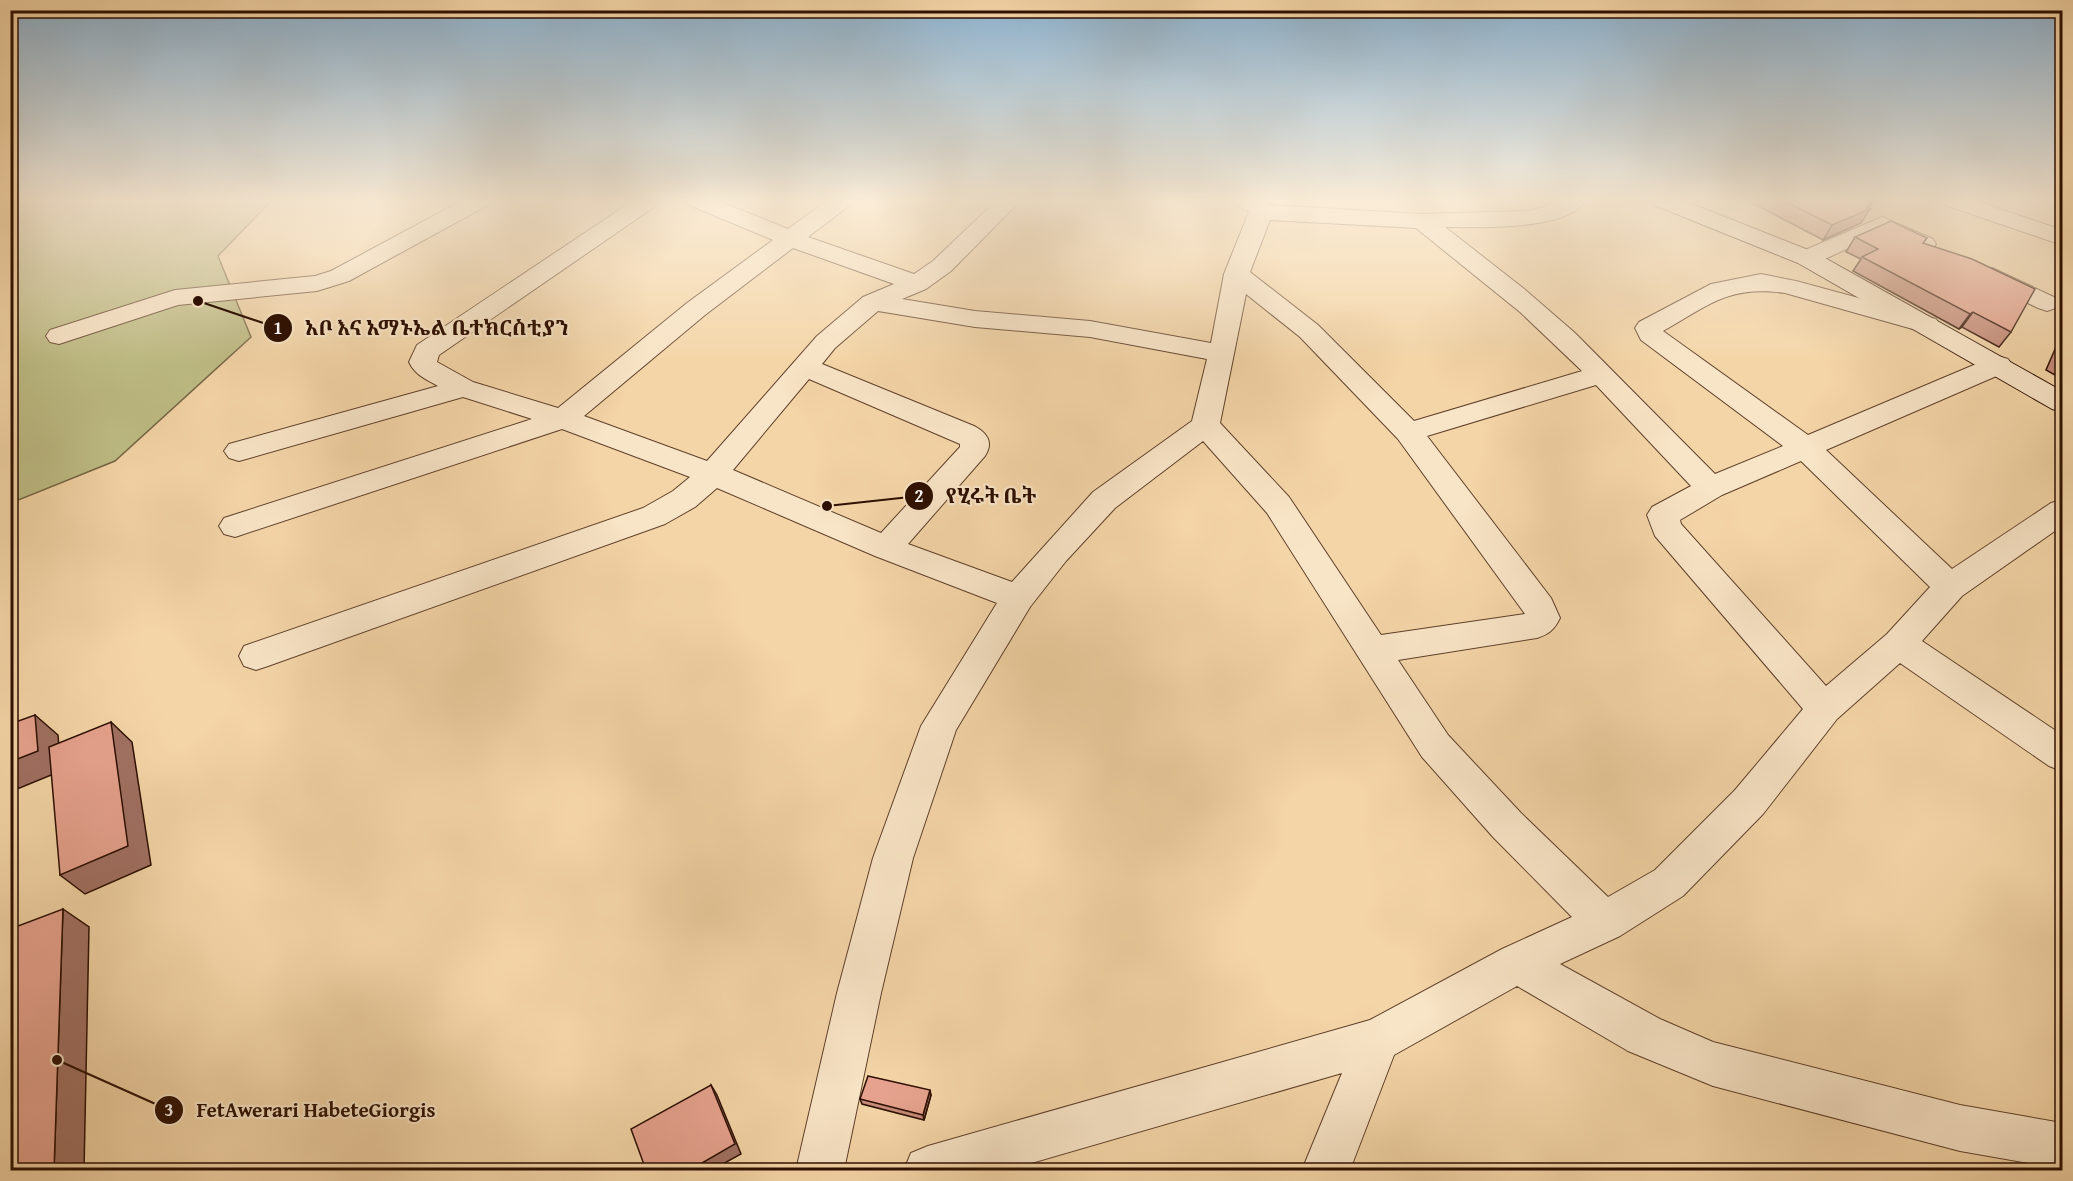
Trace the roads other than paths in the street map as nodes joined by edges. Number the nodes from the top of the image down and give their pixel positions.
1 (378, 255) edge
2 (568, 255) edge
3 (771, 255) edge
4 (834, 255) edge
5 (953, 255) edge
6 (1241, 255) edge
7 (1467, 255) edge
8 (1800, 255) edge
9 (1813, 255) edge
10 (1807, 258) junction
11 (1975, 268) edge
12 (1237, 274) junction
13 (917, 284) junction
14 (872, 302) junction
15 (2047, 303) dead end
16 (1927, 325) junction
17 (59, 336) dead end
18 (1222, 353) junction
19 (1998, 366) junction
20 (804, 367) junction
21 (1602, 374) junction
22 (463, 388) junction
23 (2062, 403) edge
24 (563, 419) junction
25 (1205, 425) junction
26 (1408, 432) junction
27 (1807, 449) junction
28 (239, 450) dead end
29 (713, 474) junction
30 (1711, 488) junction
31 (2062, 511) edge
32 (235, 526) dead end
33 (886, 548) junction
34 (1950, 587) junction
35 (1018, 598) junction
36 (1899, 644) junction
37 (1371, 650) junction
38 (256, 656) dead end
39 (1824, 709) junction
40 (2062, 755) edge
41 (1605, 922) junction
42 (1517, 963) junction
43 (1378, 1040) junction
44 (2062, 1146) edge
45 (820, 1170) edge
46 (928, 1170) edge
47 (1326, 1170) edge

1 - 17 street
2 - 22 street
3 - 24 street
4 - 13 street
5 - 13 street
6 - 12 street
7 - 21 street
8 - 10 street
9 - 10 street
10 - 16 street
11 - 15 street
12 - 18 street
12 - 26 street
13 - 14 street
14 - 18 street
14 - 20 street
16 - 19 street
16 - 27 street
18 - 25 street
19 - 23 street
19 - 27 street
20 - 29 street
20 - 33 street
21 - 26 street
21 - 30 street
22 - 24 street
22 - 28 street
24 - 29 street
24 - 32 street
25 - 35 street
25 - 37 street
26 - 37 street
27 - 30 street
27 - 34 street
29 - 33 street
29 - 38 street
30 - 39 street
31 - 34 street
33 - 35 street
34 - 36 street
35 - 45 street
36 - 39 street
36 - 40 street
37 - 41 street
39 - 41 street
41 - 42 street
42 - 43 street
42 - 44 street
43 - 46 street
43 - 47 street

